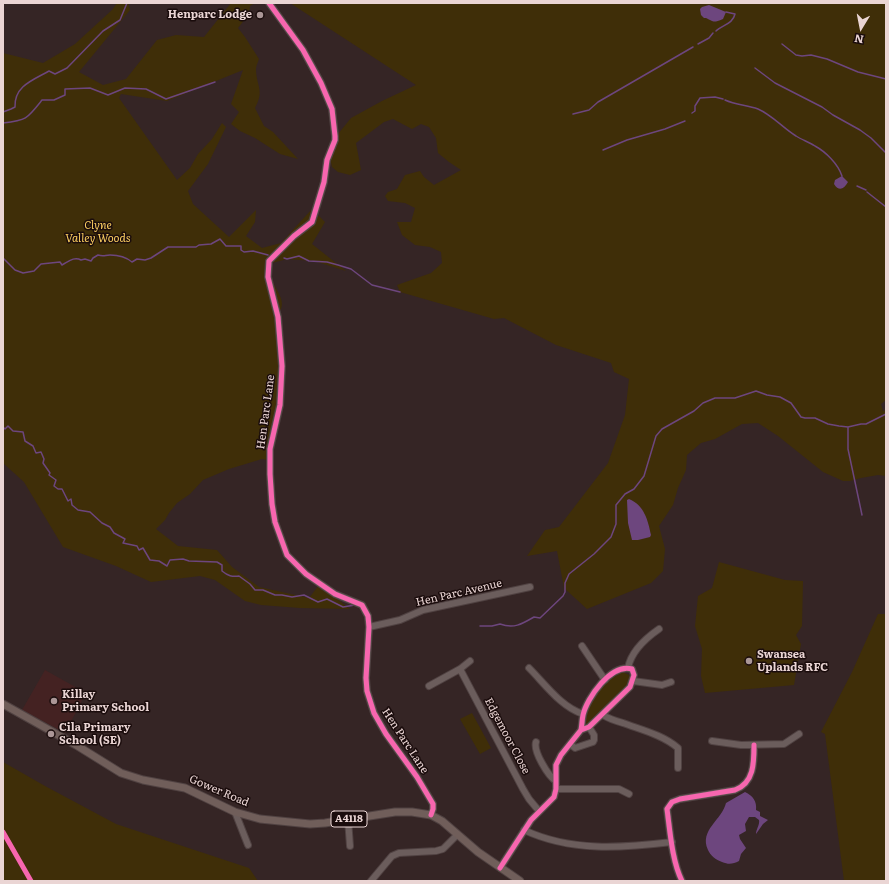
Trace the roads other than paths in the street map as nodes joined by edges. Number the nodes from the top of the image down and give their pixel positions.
1 (269, 3) edge
2 (530, 587) dead end
3 (369, 627) junction
4 (659, 629) dead end
5 (582, 646) dead end
6 (470, 661) dead end
7 (528, 668) dead end
8 (628, 668) junction
9 (460, 669) junction
10 (605, 680) junction
11 (633, 681) junction
12 (671, 682) dead end
13 (429, 686) dead end
14 (3, 704) edge
15 (583, 714) junction
16 (603, 715) junction
17 (589, 727) junction
18 (581, 730) junction
19 (799, 734) dead end
20 (712, 741) dead end
21 (536, 742) dead end
22 (570, 744) junction
23 (754, 745) junction
24 (678, 768) dead end
25 (556, 781) junction
26 (556, 789) junction
27 (629, 794) dead end
28 (539, 811) junction
29 (235, 812) junction
30 (431, 815) junction
31 (348, 819) junction
32 (524, 830) junction
33 (457, 835) junction
34 (672, 842) junction
35 (248, 845) dead end
36 (350, 846) dead end
37 (500, 868) junction
38 (371, 881) edge
39 (520, 881) edge
40 (682, 881) edge

1 - 3 street, Hen Parc Lane
2 - 3 street, Hen Parc Avenue
3 - 30 street, Hen Parc Lane
4 - 8 street
5 - 10 street
6 - 9 street
7 - 15 street
8 - 10 street
8 - 11 street
9 - 13 street
9 - 28 street, Edgemoor Close
10 - 15 street
11 - 12 street
11 - 16 street
14 - 29 main road, Gower Road / A4118
15 - 18 street
16 - 17 street
16 - 24 street
17 - 18 street
17 - 22 street
18 - 22 street
19 - 23 street
20 - 23 street
21 - 25 street
22 - 25 street
23 - 34 street
25 - 26 street
26 - 27 street
26 - 28 street
28 - 32 street
29 - 31 main road, Gower Road / A4118
29 - 35 street
30 - 31 main road, Gower Road / A4118
30 - 33 main road, Gower Road / A4118
31 - 36 street
32 - 34 street
32 - 37 street
33 - 37 main road, Gower Road / A4118
33 - 38 street
34 - 40 street
37 - 39 main road, Gower Road / A4118

